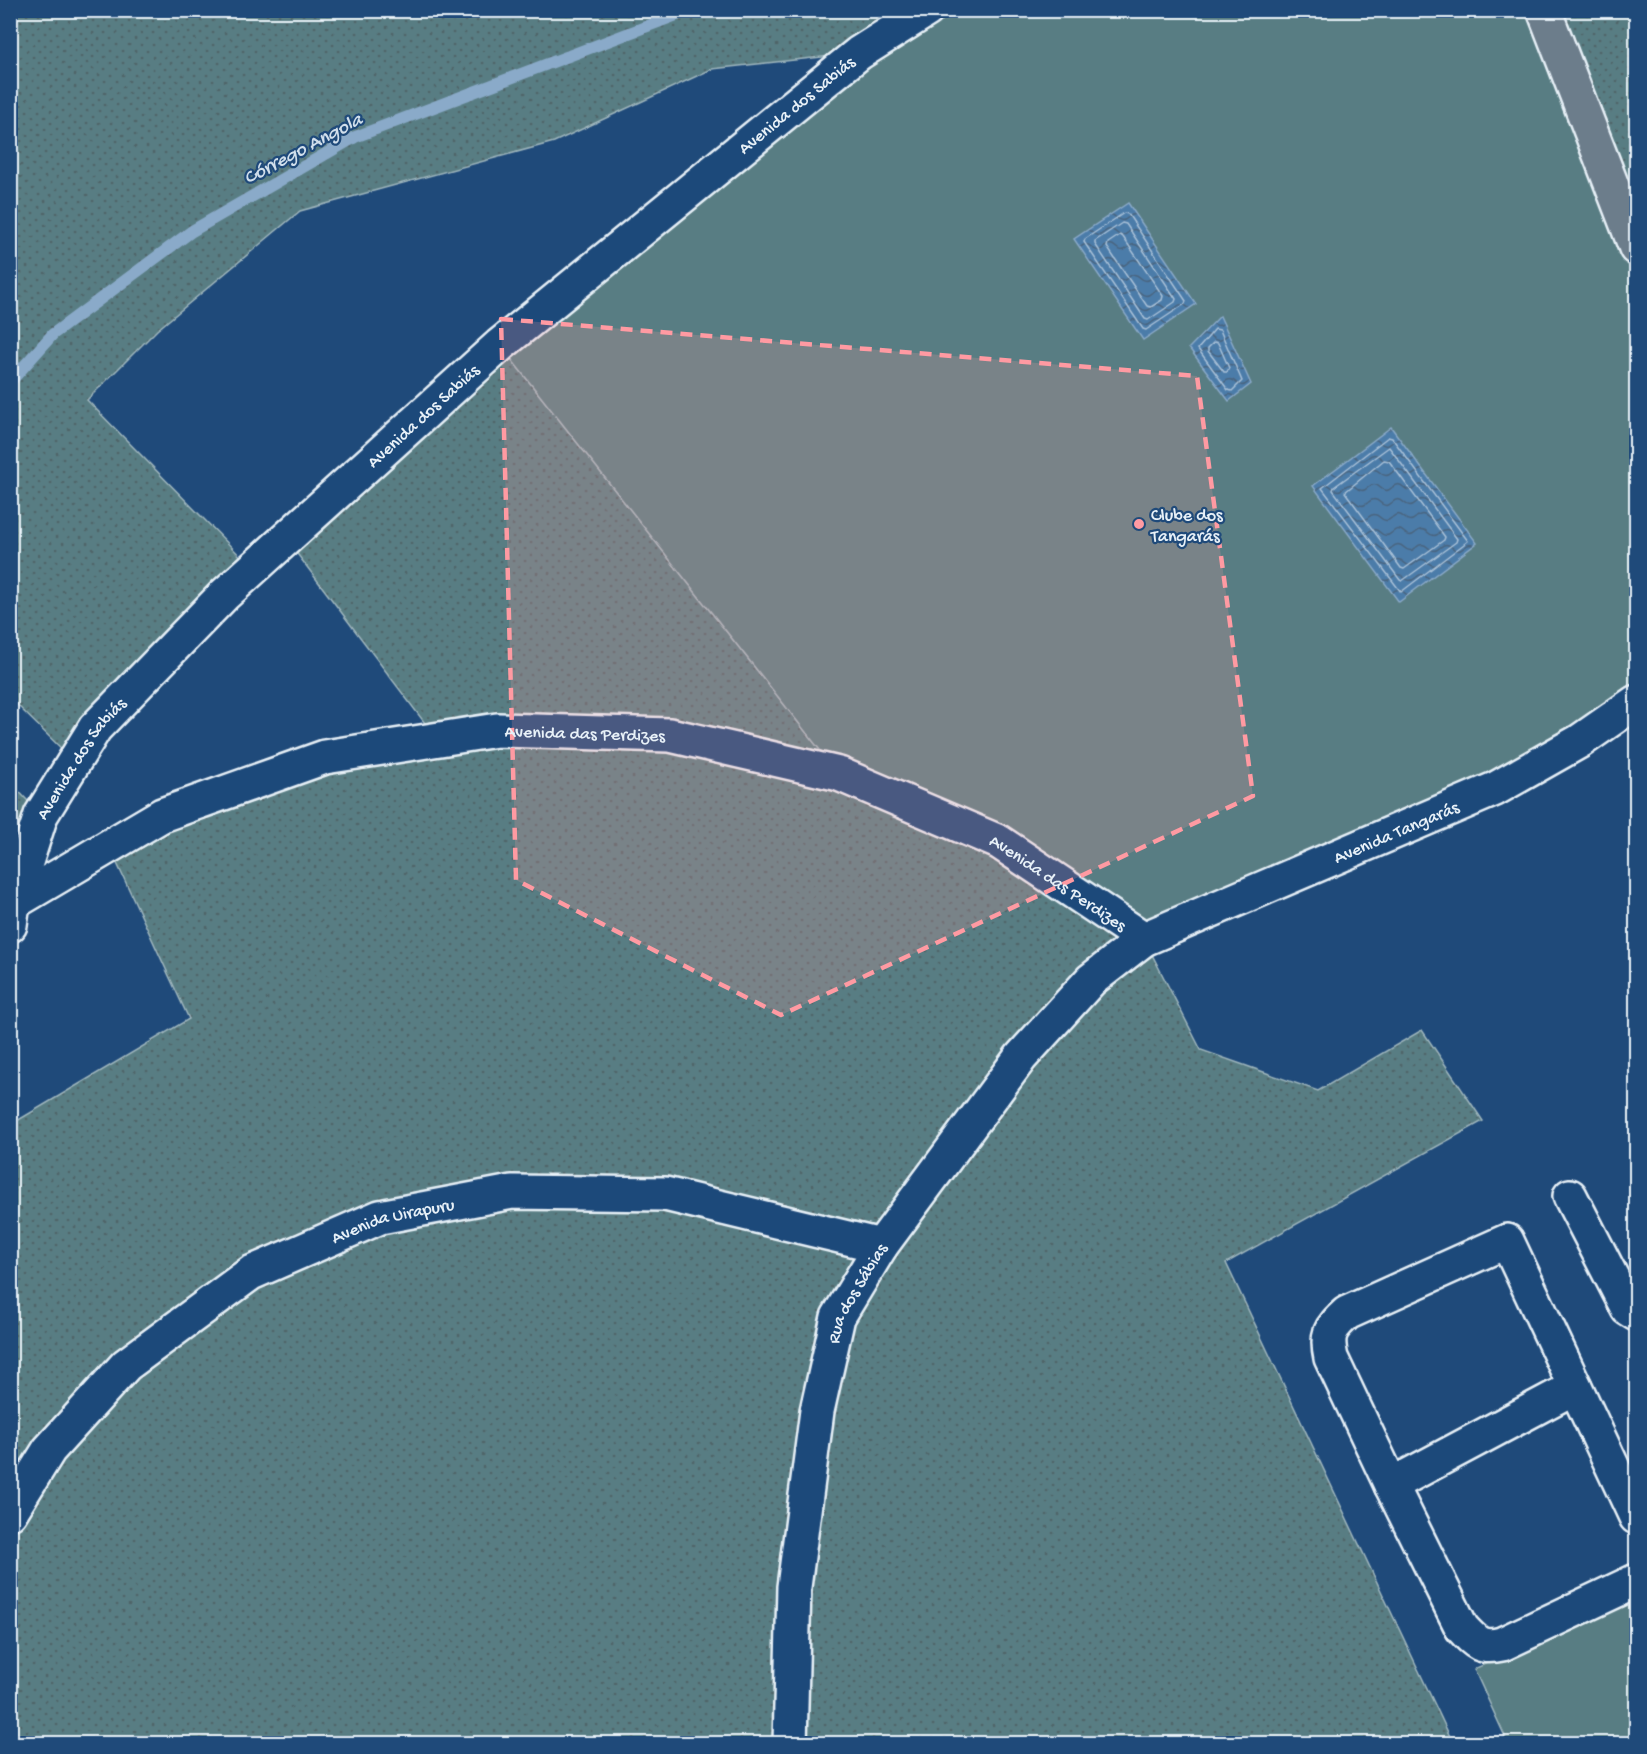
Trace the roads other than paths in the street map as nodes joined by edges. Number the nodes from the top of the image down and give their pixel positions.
1 (927, 10) edge
2 (1544, 10) edge
3 (1636, 248) edge
4 (1636, 702) edge
5 (12, 914) edge
6 (1144, 939) junction
7 (1570, 1196) dead end
8 (881, 1246) junction
9 (1636, 1314) edge
10 (1575, 1387) junction
11 (1390, 1485) junction
12 (10, 1513) edge
13 (1636, 1517) edge
14 (1636, 1581) edge
15 (790, 1743) edge

1 - 5 street, Avenida dos Sabiás
2 - 3 main road
4 - 6 street, Avenida Tangarás
5 - 6 street, Avenida das Perdizes
6 - 8 street, Rua dos Sábias
7 - 9 street
8 - 12 street, Avenida Uirapuru
8 - 15 street, Rua dos Sábias
10 - 11 street
10 - 11 street
10 - 13 street
11 - 14 street

